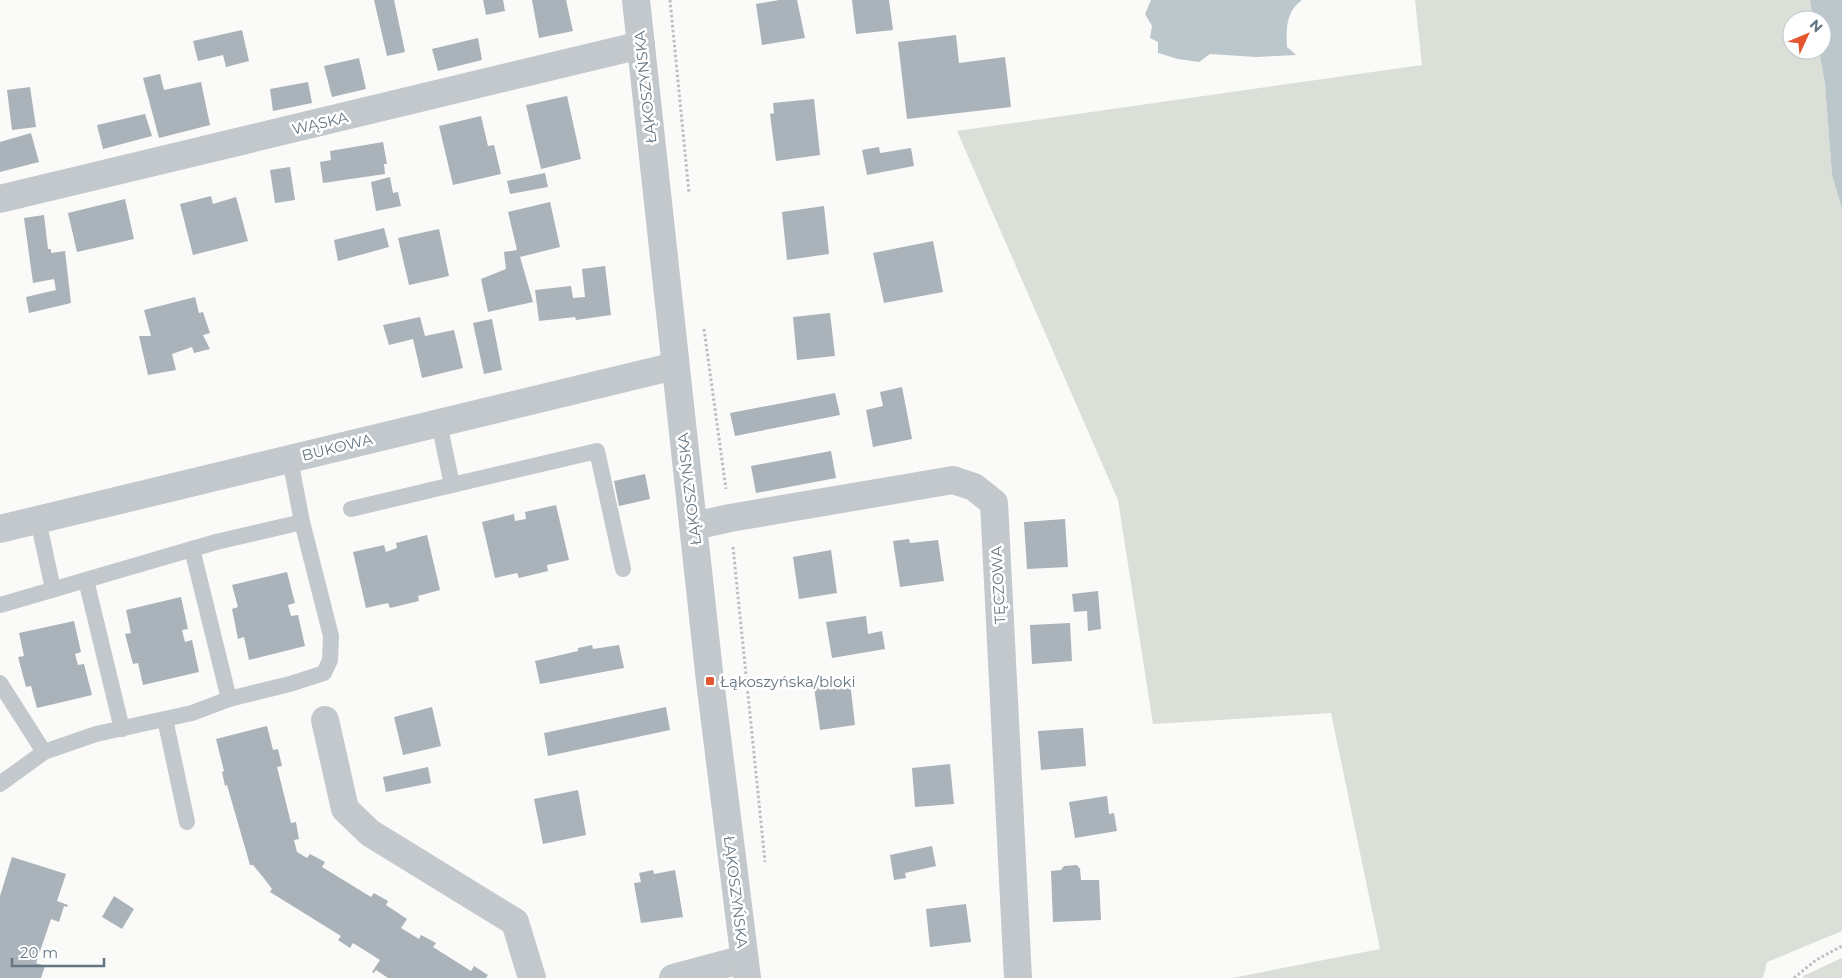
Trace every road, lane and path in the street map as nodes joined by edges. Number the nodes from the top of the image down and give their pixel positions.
1 (636, 0) edge
2 (640, 46) junction
3 (0, 199) edge
4 (675, 366) junction
5 (439, 423) junction
6 (290, 459) junction
7 (452, 485) junction
8 (351, 509) dead end
9 (38, 520) junction
10 (302, 522) junction
11 (694, 526) junction
12 (0, 529) edge
13 (192, 549) junction
14 (623, 569) dead end
15 (86, 580) junction
16 (52, 589) junction
17 (0, 605) edge
18 (0, 683) edge
19 (228, 699) junction
20 (164, 719) junction
21 (325, 720) dead end
22 (122, 728) junction
23 (44, 752) junction
24 (0, 784) edge
25 (187, 822) dead end
26 (1842, 946) edge
27 (746, 969) edge
28 (532, 978) edge
29 (673, 978) edge
30 (1018, 978) edge
31 (1794, 978) edge

1 - 2 street, ŁĄKOSZYŃSKA
2 - 3 street, WĄSKA
2 - 4 street, ŁĄKOSZYŃSKA
4 - 5 street, BUKOWA
4 - 11 street, ŁĄKOSZYŃSKA
5 - 6 street, BUKOWA
5 - 7 lane
6 - 9 street, BUKOWA
6 - 10 lane
7 - 8 lane
7 - 14 lane
9 - 12 street, BUKOWA
9 - 16 lane
10 - 13 lane
10 - 19 lane
11 - 27 street, ŁĄKOSZYŃSKA
11 - 30 street, TĘCZOWA
13 - 15 lane
13 - 19 lane
15 - 16 lane
15 - 22 lane
16 - 17 lane
18 - 23 lane
19 - 20 lane
20 - 22 lane
20 - 25 lane
21 - 28 street
22 - 23 lane
23 - 24 lane
26 - 31 path
27 - 29 street

